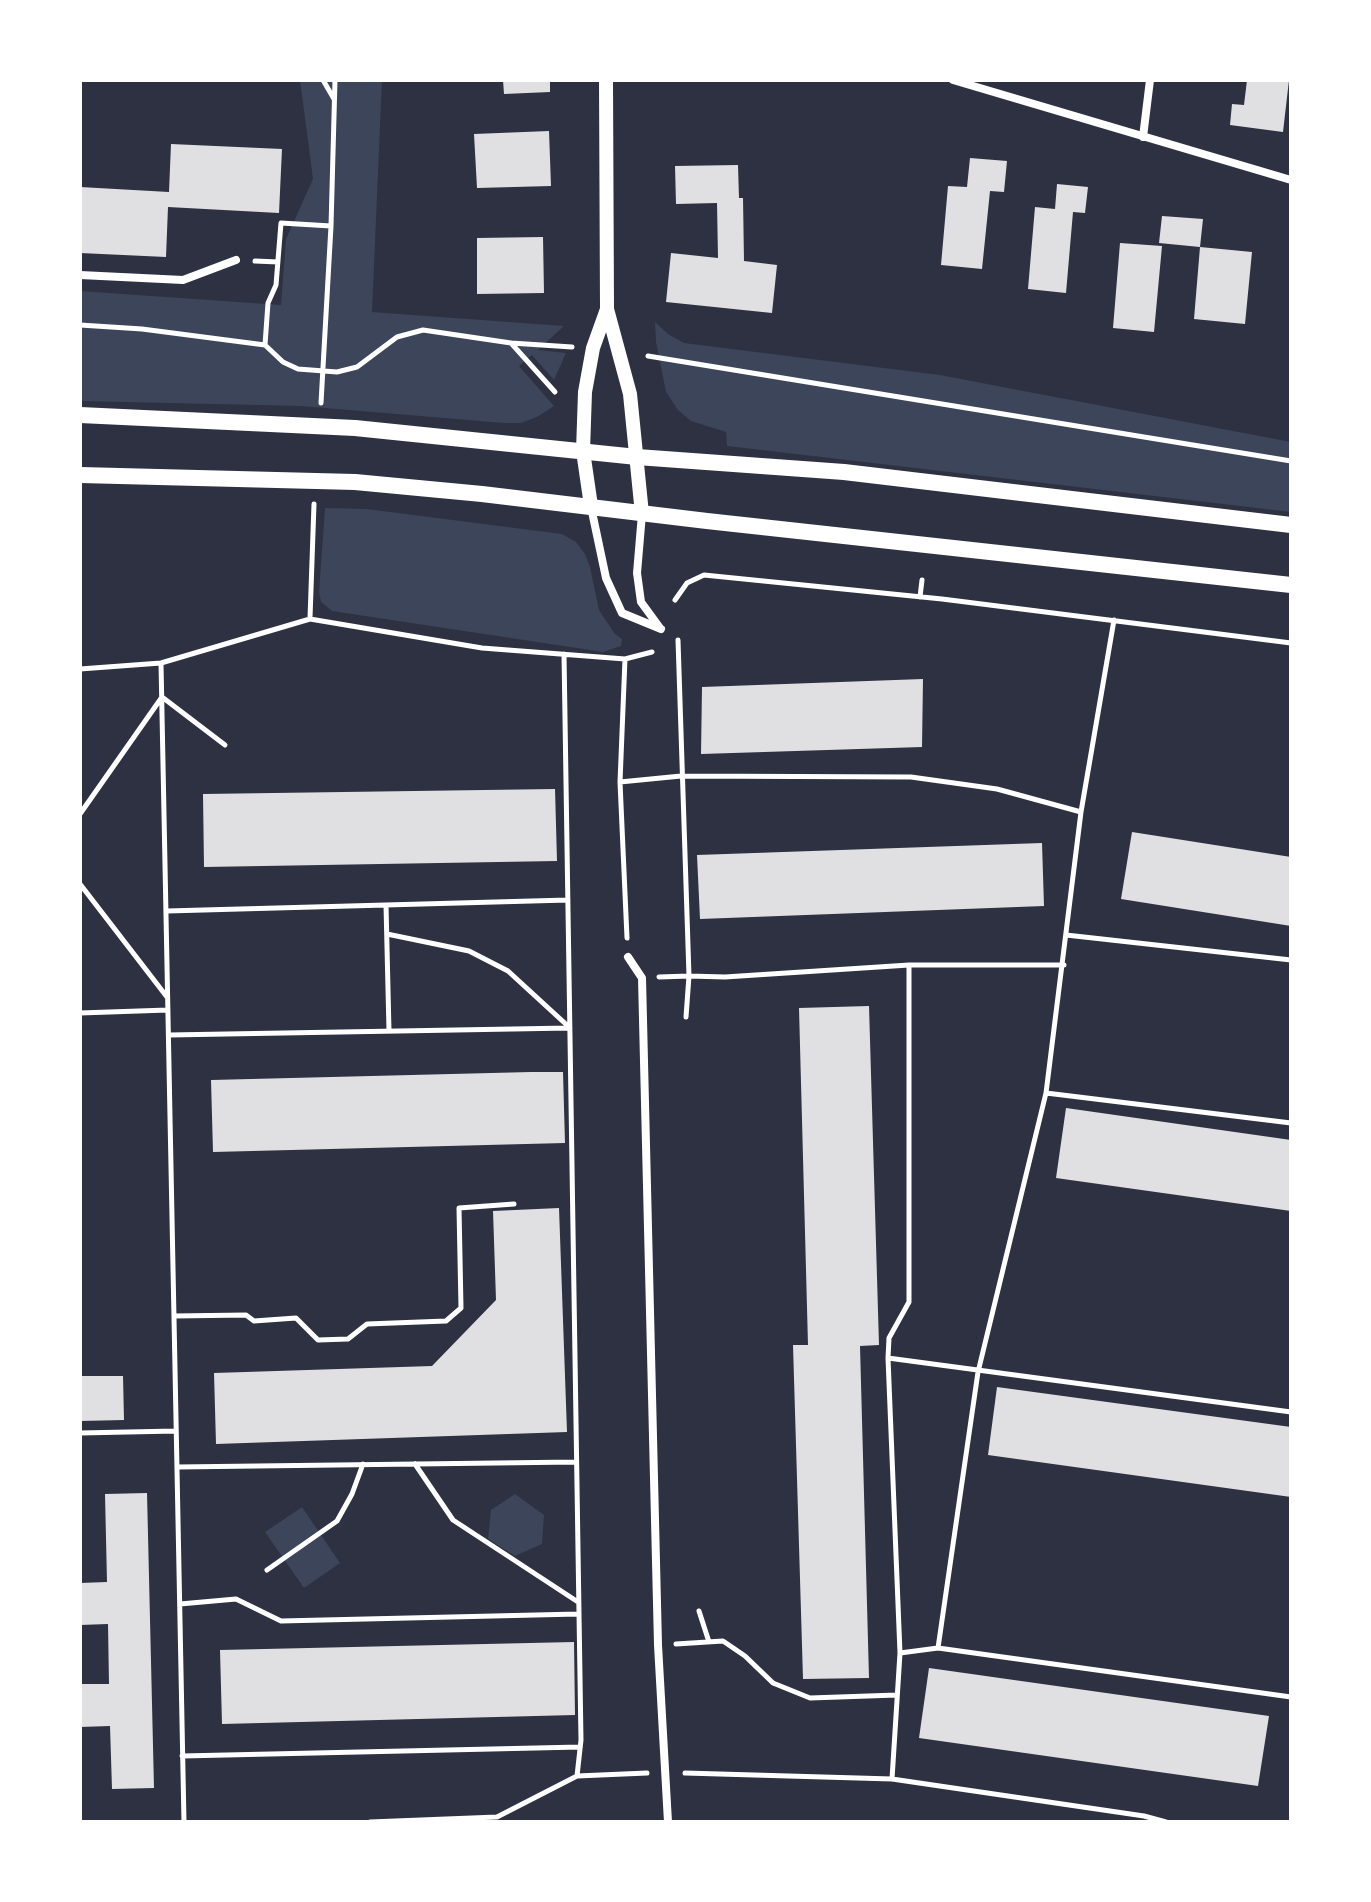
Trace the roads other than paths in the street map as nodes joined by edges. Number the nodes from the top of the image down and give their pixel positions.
1 (606, 80) edge
2 (953, 80) edge
3 (1150, 80) edge
4 (1143, 137) junction
5 (1291, 180) edge
6 (236, 260) dead end
7 (80, 275) edge
8 (607, 309) junction
9 (80, 415) edge
10 (583, 451) junction
11 (637, 457) junction
12 (80, 475) edge
13 (591, 506) junction
14 (642, 514) junction
15 (1291, 525) edge
16 (1291, 585) edge
17 (628, 957) road end
18 (668, 1822) edge

1 - 8 street
2 - 4 street
3 - 4 street
4 - 5 street
6 - 7 street
8 - 10 street
8 - 11 street
9 - 10 main road
10 - 11 main road
10 - 13 street
11 - 14 street
11 - 15 main road
12 - 13 main road
13 - 14 main road
13 - 14 street
14 - 16 main road
17 - 18 street

